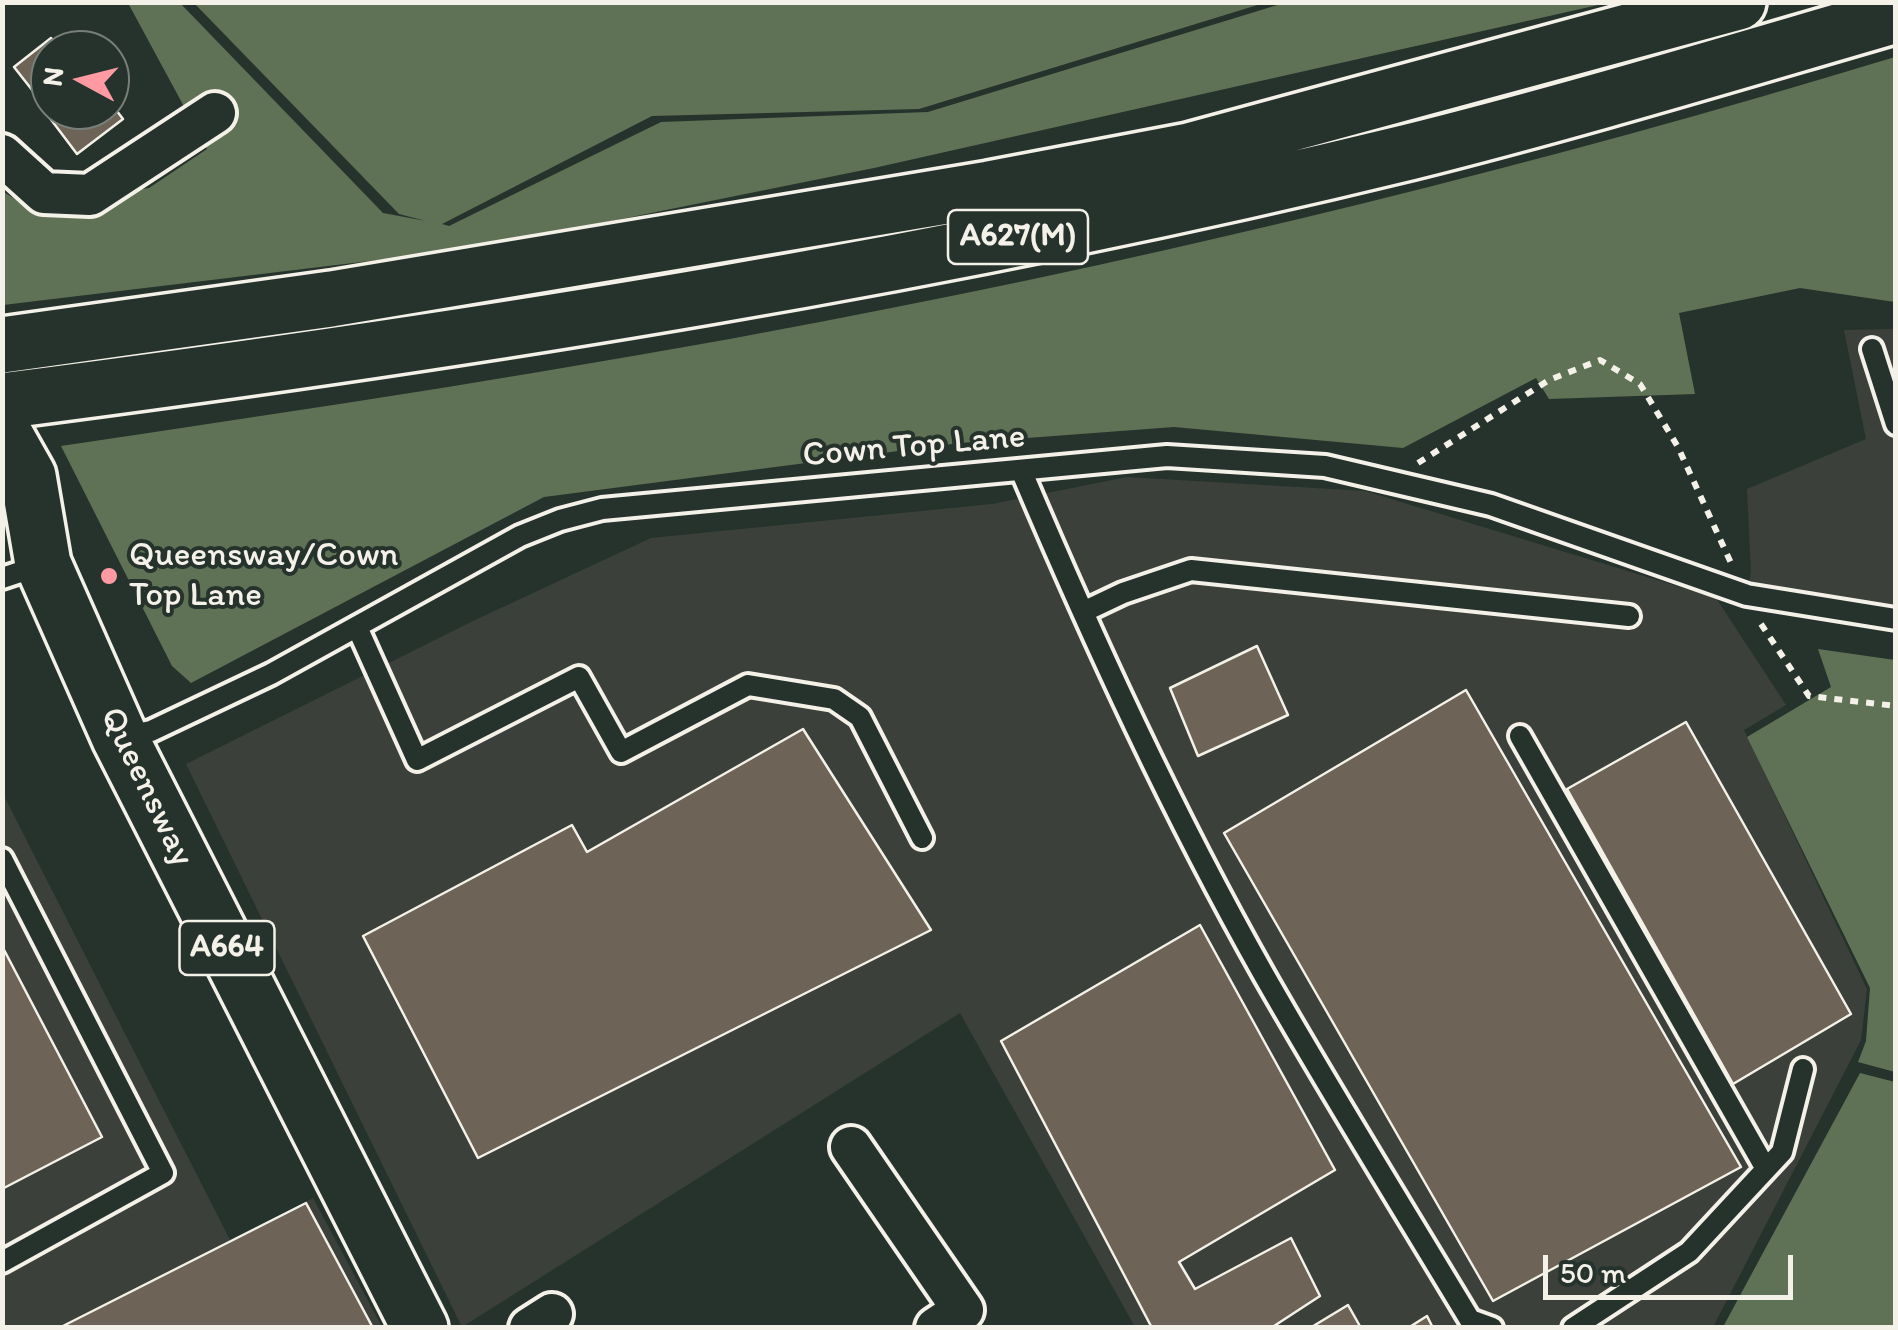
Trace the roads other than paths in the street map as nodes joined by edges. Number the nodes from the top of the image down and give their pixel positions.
1 (1738, 2) edge
2 (1896, 14) edge
3 (215, 113) dead end
4 (2, 155) edge
5 (2, 344) edge
6 (1872, 349) dead end
7 (2, 401) edge
8 (1896, 424) edge
9 (2, 430) edge
10 (1022, 470) junction
11 (2, 520) edge
12 (23, 571) edge
13 (1083, 612) junction
14 (1629, 616) dead end
15 (1896, 618) edge
16 (357, 627) junction
17 (1520, 736) dead end
18 (120, 738) junction
19 (922, 838) dead end
20 (2, 859) edge
21 (1803, 1069) dead end
22 (851, 1147) dead end
23 (1766, 1169) junction
24 (2, 1262) edge
25 (949, 1319) edge
26 (420, 1328) edge
27 (1492, 1328) edge
28 (1573, 1328) edge

1 - 5 main road, A627(M)
2 - 7 main road, A627(M)
3 - 4 street
6 - 8 lane
9 - 12 main road, Queensway / A664
10 - 13 lane
10 - 15 lane, Cown Top Lane
10 - 16 lane, Cown Top Lane
11 - 12 main road, Queensway / A664
12 - 18 main road, Queensway / A664
13 - 14 lane
13 - 27 lane
16 - 18 lane, Cown Top Lane
16 - 19 lane
17 - 23 lane
18 - 26 main road, Queensway / A664
20 - 24 lane
21 - 23 lane
22 - 25 street
23 - 28 lane

